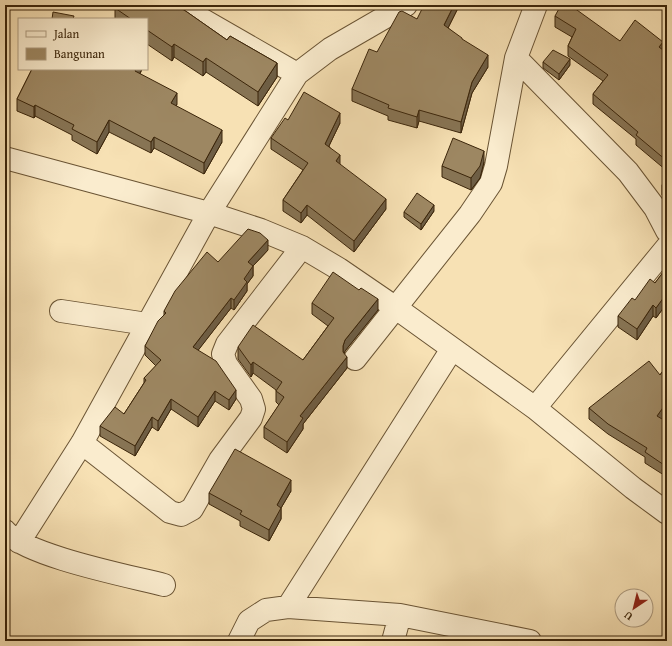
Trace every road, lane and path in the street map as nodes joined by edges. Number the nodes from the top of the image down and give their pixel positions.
1 (177, 5) edge
2 (406, 5) edge
3 (536, 5) edge
4 (516, 58) junction
5 (297, 74) junction
6 (5, 157) edge
7 (209, 213) junction
8 (667, 231) edge
9 (302, 247) junction
10 (667, 247) edge
11 (396, 308) junction
12 (61, 311) dead end
13 (147, 324) junction
14 (452, 349) junction
15 (355, 359) dead end
16 (535, 408) junction
17 (82, 443) junction
18 (667, 513) edge
19 (12, 536) edge
20 (164, 585) dead end
21 (288, 607) junction
22 (400, 614) junction
23 (239, 641) edge
24 (393, 641) edge
25 (530, 641) edge

1 - 5 street
2 - 5 street
3 - 4 street
4 - 8 street
4 - 11 street
5 - 7 street
6 - 7 street
7 - 9 street
7 - 13 street
9 - 11 street
9 - 17 street
10 - 16 street
11 - 14 street
11 - 15 street
12 - 13 street
13 - 17 street
14 - 16 street
14 - 21 street
16 - 18 street
17 - 19 street
19 - 20 street
21 - 22 street
21 - 23 street
22 - 24 street
22 - 25 street

